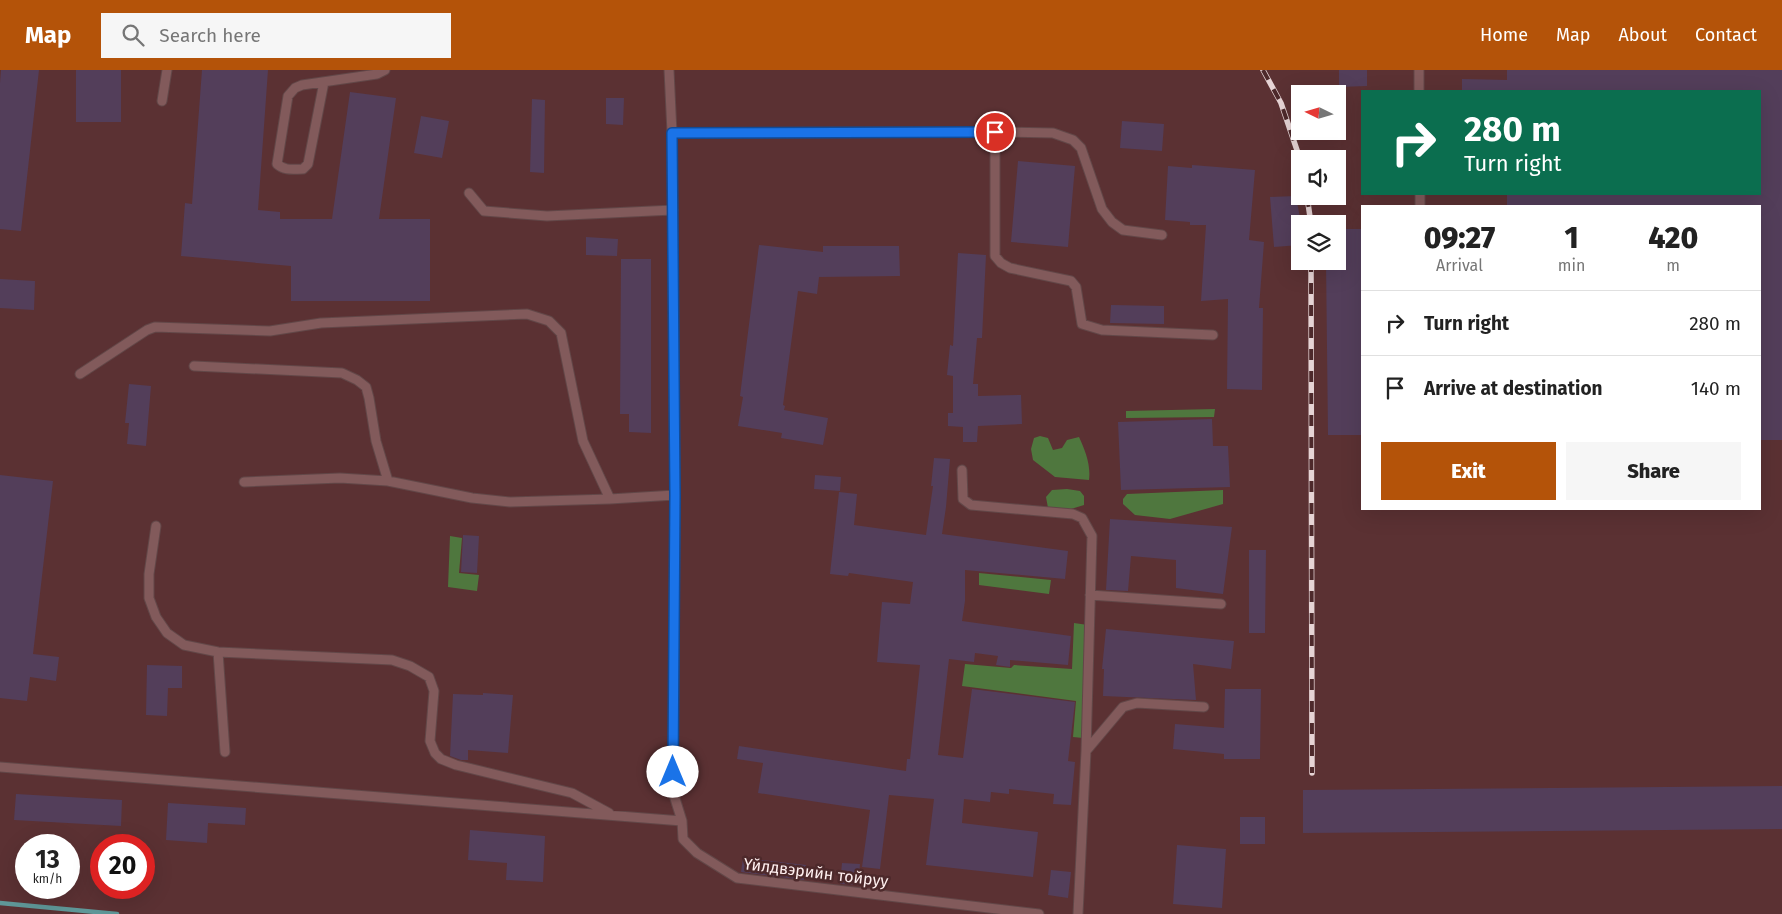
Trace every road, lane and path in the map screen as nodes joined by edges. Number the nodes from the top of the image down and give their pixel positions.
1 (167, 70) edge
2 (386, 70) edge
3 (669, 70) edge
4 (1419, 70) edge
5 (324, 82) junction
6 (1419, 90) edge
7 (162, 101) dead end
8 (995, 132) junction
9 (672, 133) junction
10 (469, 192) dead end
11 (672, 210) junction
12 (1162, 236) dead end
13 (1213, 335) dead end
14 (194, 366) dead end
15 (80, 374) dead end
16 (962, 470) dead end
17 (388, 480) junction
18 (244, 482) dead end
19 (675, 495) junction
20 (610, 499) junction
21 (156, 526) dead end
22 (1090, 595) junction
23 (1221, 604) dead end
24 (218, 652) junction
25 (1204, 707) dead end
26 (1086, 751) junction
27 (226, 752) dead end
28 (0, 767) edge
29 (612, 814) junction
30 (682, 821) junction
31 (1039, 914) edge
32 (1078, 914) edge

1 - 7 lane
2 - 5 lane
3 - 9 lane, Үйлдвэрийн тойруу
4 - 6 lane
5 - 5 lane
8 - 9 lane
8 - 12 lane
8 - 13 lane
9 - 11 lane, Үйлдвэрийн тойруу
10 - 11 lane
11 - 19 lane, Үйлдвэрийн тойруу
14 - 17 lane
15 - 20 lane
16 - 22 lane
17 - 18 lane
17 - 20 lane
19 - 20 lane
19 - 30 lane, Үйлдвэрийн тойруу
21 - 24 lane
22 - 23 lane
22 - 26 lane
24 - 27 lane
24 - 29 lane
25 - 26 lane
26 - 32 lane
28 - 29 lane
29 - 30 lane
30 - 31 lane, Үйлдвэрийн тойруу

